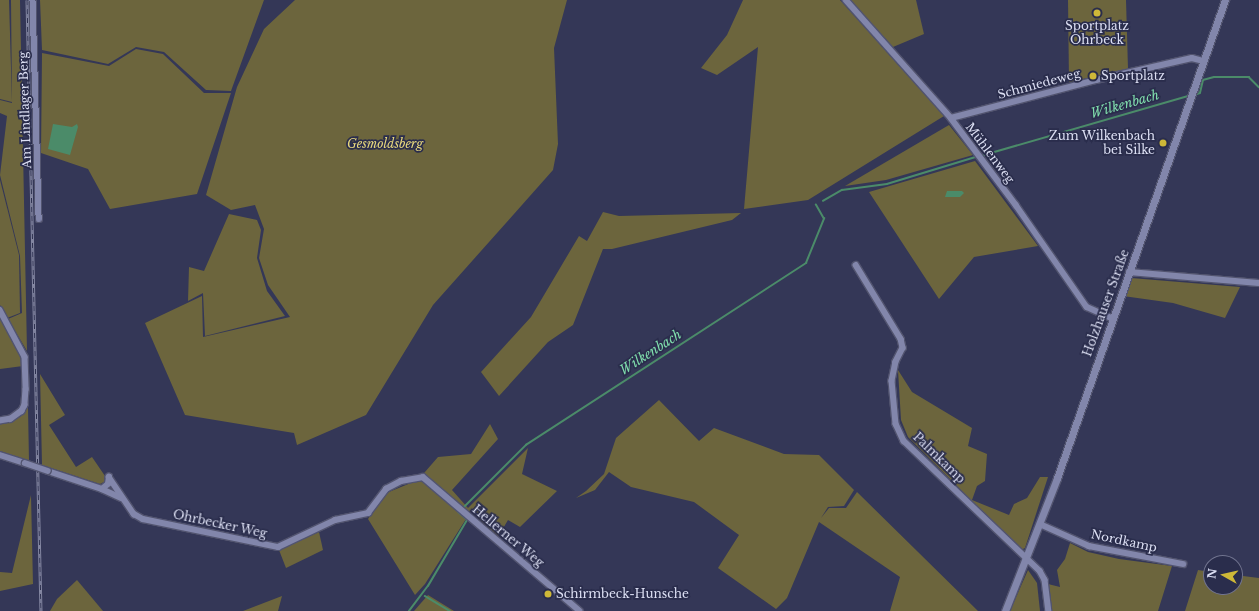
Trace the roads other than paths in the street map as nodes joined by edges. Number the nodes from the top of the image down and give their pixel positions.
1 (33, 0) edge
2 (846, 0) edge
3 (1224, 0) edge
4 (1203, 61) junction
5 (950, 118) junction
6 (39, 218) dead end
7 (856, 265) dead end
8 (1129, 272) junction
9 (1259, 283) edge
10 (0, 310) edge
11 (1112, 318) junction
12 (0, 421) edge
13 (0, 455) edge
14 (423, 477) joint
15 (102, 489) junction
16 (121, 498) junction
17 (1040, 524) junction
18 (1027, 558) junction
19 (1184, 564) dead end
20 (580, 611) edge
21 (1005, 611) edge
22 (1048, 611) edge

1 - 6 street, Am Lindlager Berg
2 - 5 street, Mühlenweg
3 - 4 street, Holzhauser Straße
4 - 5 street, Schmiedeweg
4 - 8 street, Holzhauser Straße
5 - 11 street, Mühlenweg
7 - 18 street, Palmkamp
8 - 9 street
8 - 11 street, Holzhauser Straße
10 - 12 street
11 - 17 street, Holzhauser Straße
13 - 15 street, Ohrbecker Weg, bridge
14 - 16 street, Ohrbecker Weg
14 - 20 street, Hellerner Weg
15 - 16 street, Ohrbecker Weg
15 - 16 street, Ohrbecker Weg
17 - 18 street, Holzhauser Straße
17 - 19 street, Nordkamp
18 - 21 street, Holzhauser Straße
18 - 22 street, Palmkamp

